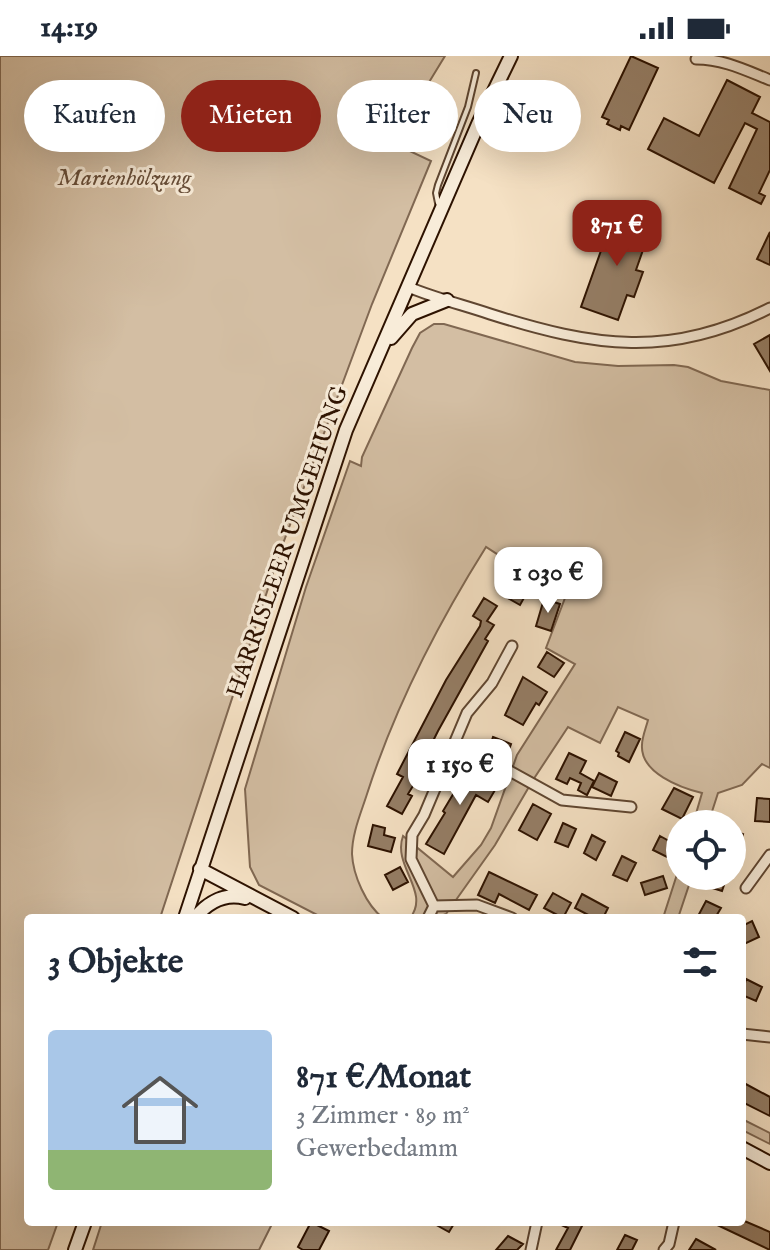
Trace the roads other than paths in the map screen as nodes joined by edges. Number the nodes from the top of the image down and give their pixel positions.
1 (511, 56) edge
2 (696, 59) dead end
3 (476, 73) dead end
4 (770, 80) edge
5 (440, 212) junction
6 (408, 287) junction
7 (447, 300) junction
8 (770, 308) edge
9 (384, 346) junction
10 (512, 646) dead end
11 (451, 748) junction
12 (631, 807) dead end
13 (770, 855) edge
14 (200, 869) junction
15 (746, 888) dead end
16 (256, 900) junction
17 (434, 906) junction
18 (186, 914) edge
19 (200, 914) edge
20 (285, 914) edge
21 (430, 914) edge
22 (501, 914) edge
23 (746, 1034) edge
24 (770, 1037) edge
25 (746, 1150) edge
26 (770, 1163) edge
27 (84, 1226) edge
28 (536, 1226) edge
29 (673, 1226) edge
30 (75, 1250) edge
31 (531, 1250) edge
32 (664, 1250) edge

1 - 5 main road, HARRISLEER UMGEHUNG
2 - 4 street
3 - 5 lane
5 - 6 main road, HARRISLEER UMGEHUNG
6 - 7 street
6 - 9 main road, HARRISLEER UMGEHUNG
7 - 8 street
7 - 9 main road
9 - 14 main road, HARRISLEER UMGEHUNG
10 - 11 street
11 - 12 street
11 - 17 street
13 - 15 street
14 - 16 main road
14 - 18 main road, HARRISLEER UMGEHUNG
16 - 19 main road
16 - 20 main road
17 - 21 street
17 - 22 street
23 - 24 street
25 - 26 main road
27 - 30 main road
28 - 31 street
29 - 32 street

